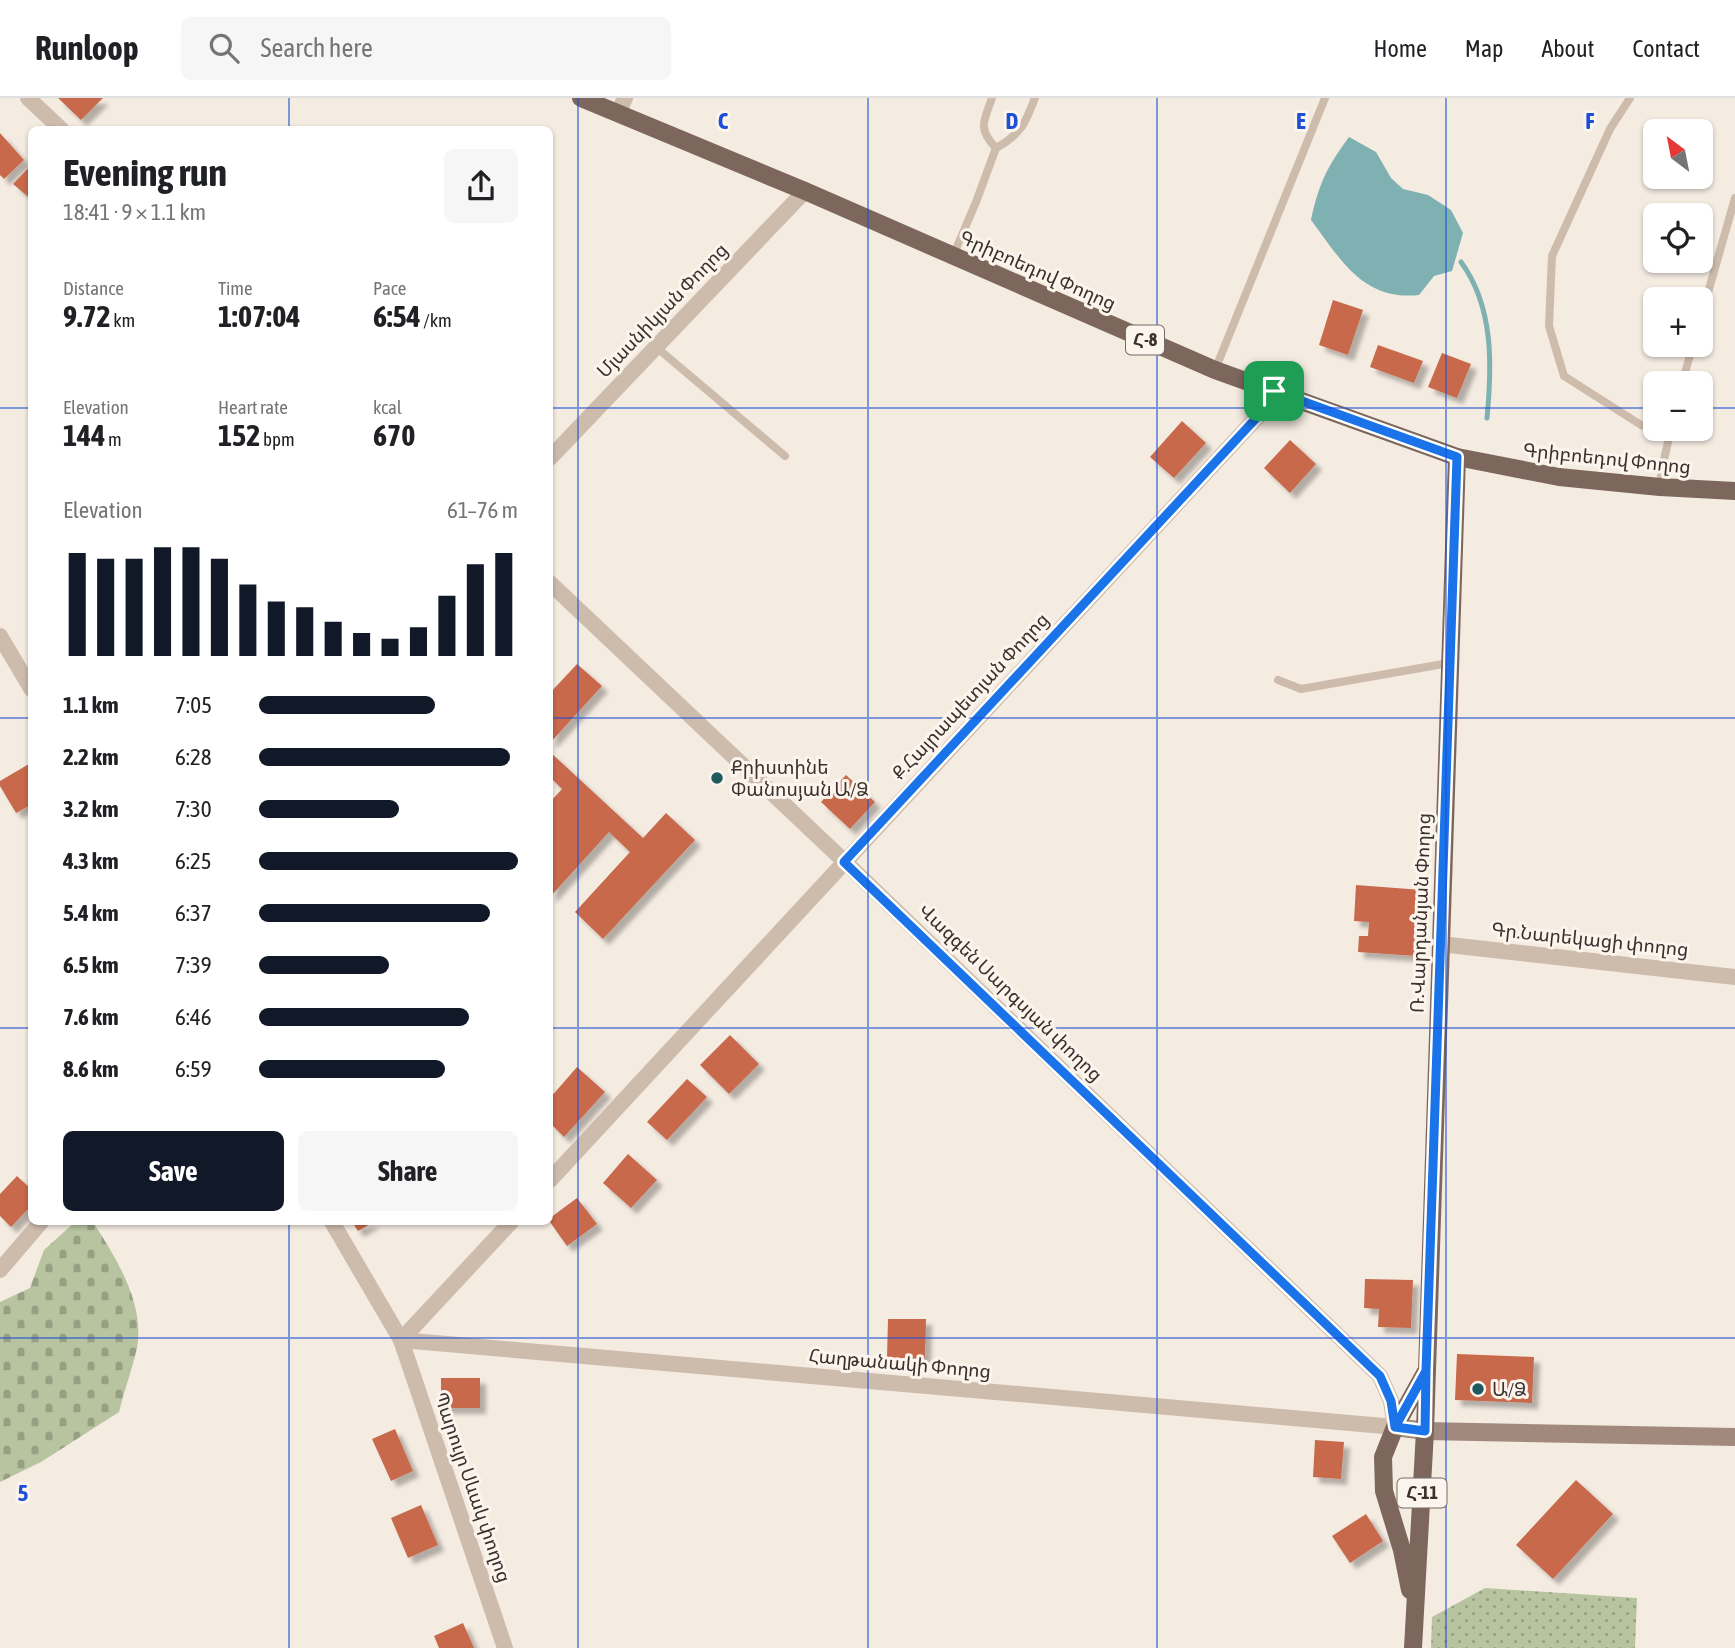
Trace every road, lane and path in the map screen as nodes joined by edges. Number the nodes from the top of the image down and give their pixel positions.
1 (28, 98) edge
2 (581, 98) edge
3 (992, 98) edge
4 (1035, 98) edge
5 (1325, 98) edge
6 (1630, 98) edge
7 (622, 106) edge
8 (58, 126) edge
9 (996, 148) junction
10 (805, 191) junction
11 (1735, 198) edge
12 (953, 256) junction
13 (1710, 287) edge
14 (656, 347) junction
15 (1215, 370) junction
16 (1274, 391) junction
17 (1643, 426) edge
18 (1669, 441) edge
19 (553, 455) edge
20 (785, 456) dead end
21 (1457, 457) junction
22 (1660, 487) junction
23 (1735, 491) edge
24 (553, 586) edge
25 (0, 636) edge
26 (1449, 663) junction
27 (1278, 680) dead end
28 (28, 683) edge
29 (844, 862) junction
30 (1440, 944) junction
31 (1735, 977) edge
32 (553, 1177) edge
33 (38, 1225) edge
34 (334, 1225) edge
35 (508, 1225) edge
36 (1, 1267) edge
37 (401, 1340) junction
38 (1426, 1371) junction
39 (1395, 1427) junction
40 (1425, 1431) junction
41 (1735, 1437) edge
42 (1415, 1614) junction
43 (505, 1648) edge
44 (1413, 1648) edge

1 - 8 street
2 - 7 main road, Գրիբոեդով Փողոց / Հ-8
3 - 9 lane
4 - 9 lane
5 - 15 lane
6 - 17 lane
7 - 10 main road, Գրիբոեդով Փողոց / Հ-8
9 - 12 lane
10 - 12 main road, Գրիբոեդով Փողոց / Հ-8
10 - 14 street, Մյասնիկյան Փողոց
11 - 13 lane
12 - 15 main road, Գրիբոեդով Փողոց / Հ-8
14 - 19 street, Մյասնիկյան Փողոց
14 - 20 lane
15 - 16 main road, Գրիբոեդով Փողոց / Հ-8
16 - 21 main road, Գրիբոեդով Փողոց / Հ-8
16 - 29 street, Ք.Հայրապետյան Փողոց
18 - 22 lane
21 - 22 main road, Գրիբոեդով Փողոց / Հ-8
21 - 26 main road, Ռ.Վարդանյան Փողոց / Հ-11
22 - 23 main road, Գրիբոեդով Փողոց / Հ-8
24 - 29 street, Վազգեն Սարգսյան փողոց
25 - 28 street
26 - 27 lane
26 - 30 main road, Ռ.Վարդանյան Փողոց / Հ-11
29 - 32 street, Ք.Հայրապետյան Փողոց
29 - 39 street, Վազգեն Սարգսյան փողոց
30 - 31 street, Գր.Նարեկացի փողոց
30 - 38 main road, Ռ.Վարդանյան Փողոց / Հ-11
33 - 36 street
34 - 37 street, Պարույր Սևակ փողոց
35 - 37 street
37 - 39 street, Հաղթանակի Փողոց
37 - 43 street, Պարույր Սևակ փողոց
38 - 39 main road, Հ-11
38 - 40 main road, Հ-11
39 - 40 street
39 - 42 main road, Հ-11
40 - 41 street
40 - 42 main road, Հ-11
42 - 44 main road, Հ-11

